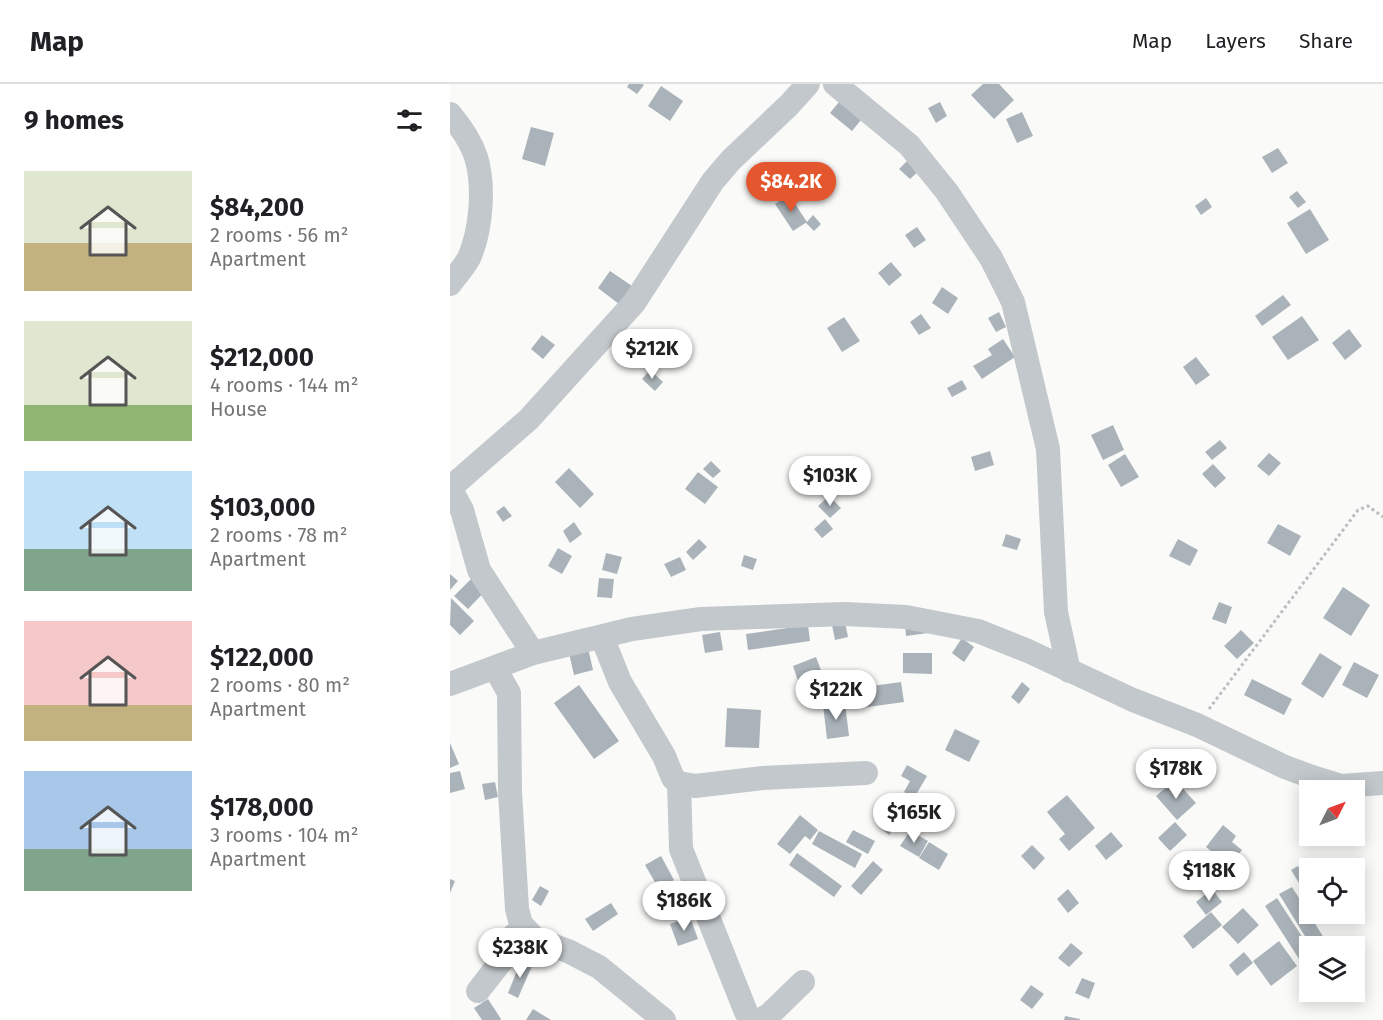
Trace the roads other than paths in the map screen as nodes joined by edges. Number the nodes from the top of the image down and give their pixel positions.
1 (808, 84) edge
2 (836, 84) edge
3 (450, 114) edge
4 (450, 284) edge
5 (450, 488) edge
6 (602, 637) junction
7 (533, 653) junction
8 (495, 668) junction
9 (1069, 671) junction
10 (450, 684) edge
11 (866, 773) dead end
12 (679, 783) junction
13 (1383, 783) edge
14 (534, 939) junction
15 (803, 982) dead end
16 (478, 991) dead end
17 (753, 1016) edge
18 (664, 1020) edge

1 - 5 street
2 - 9 street
3 - 4 street
5 - 7 street
6 - 7 street
6 - 9 street
6 - 12 street
7 - 8 street
8 - 10 street
8 - 14 street
9 - 13 street
11 - 12 street
12 - 17 street
14 - 16 street
14 - 18 street
15 - 17 street

